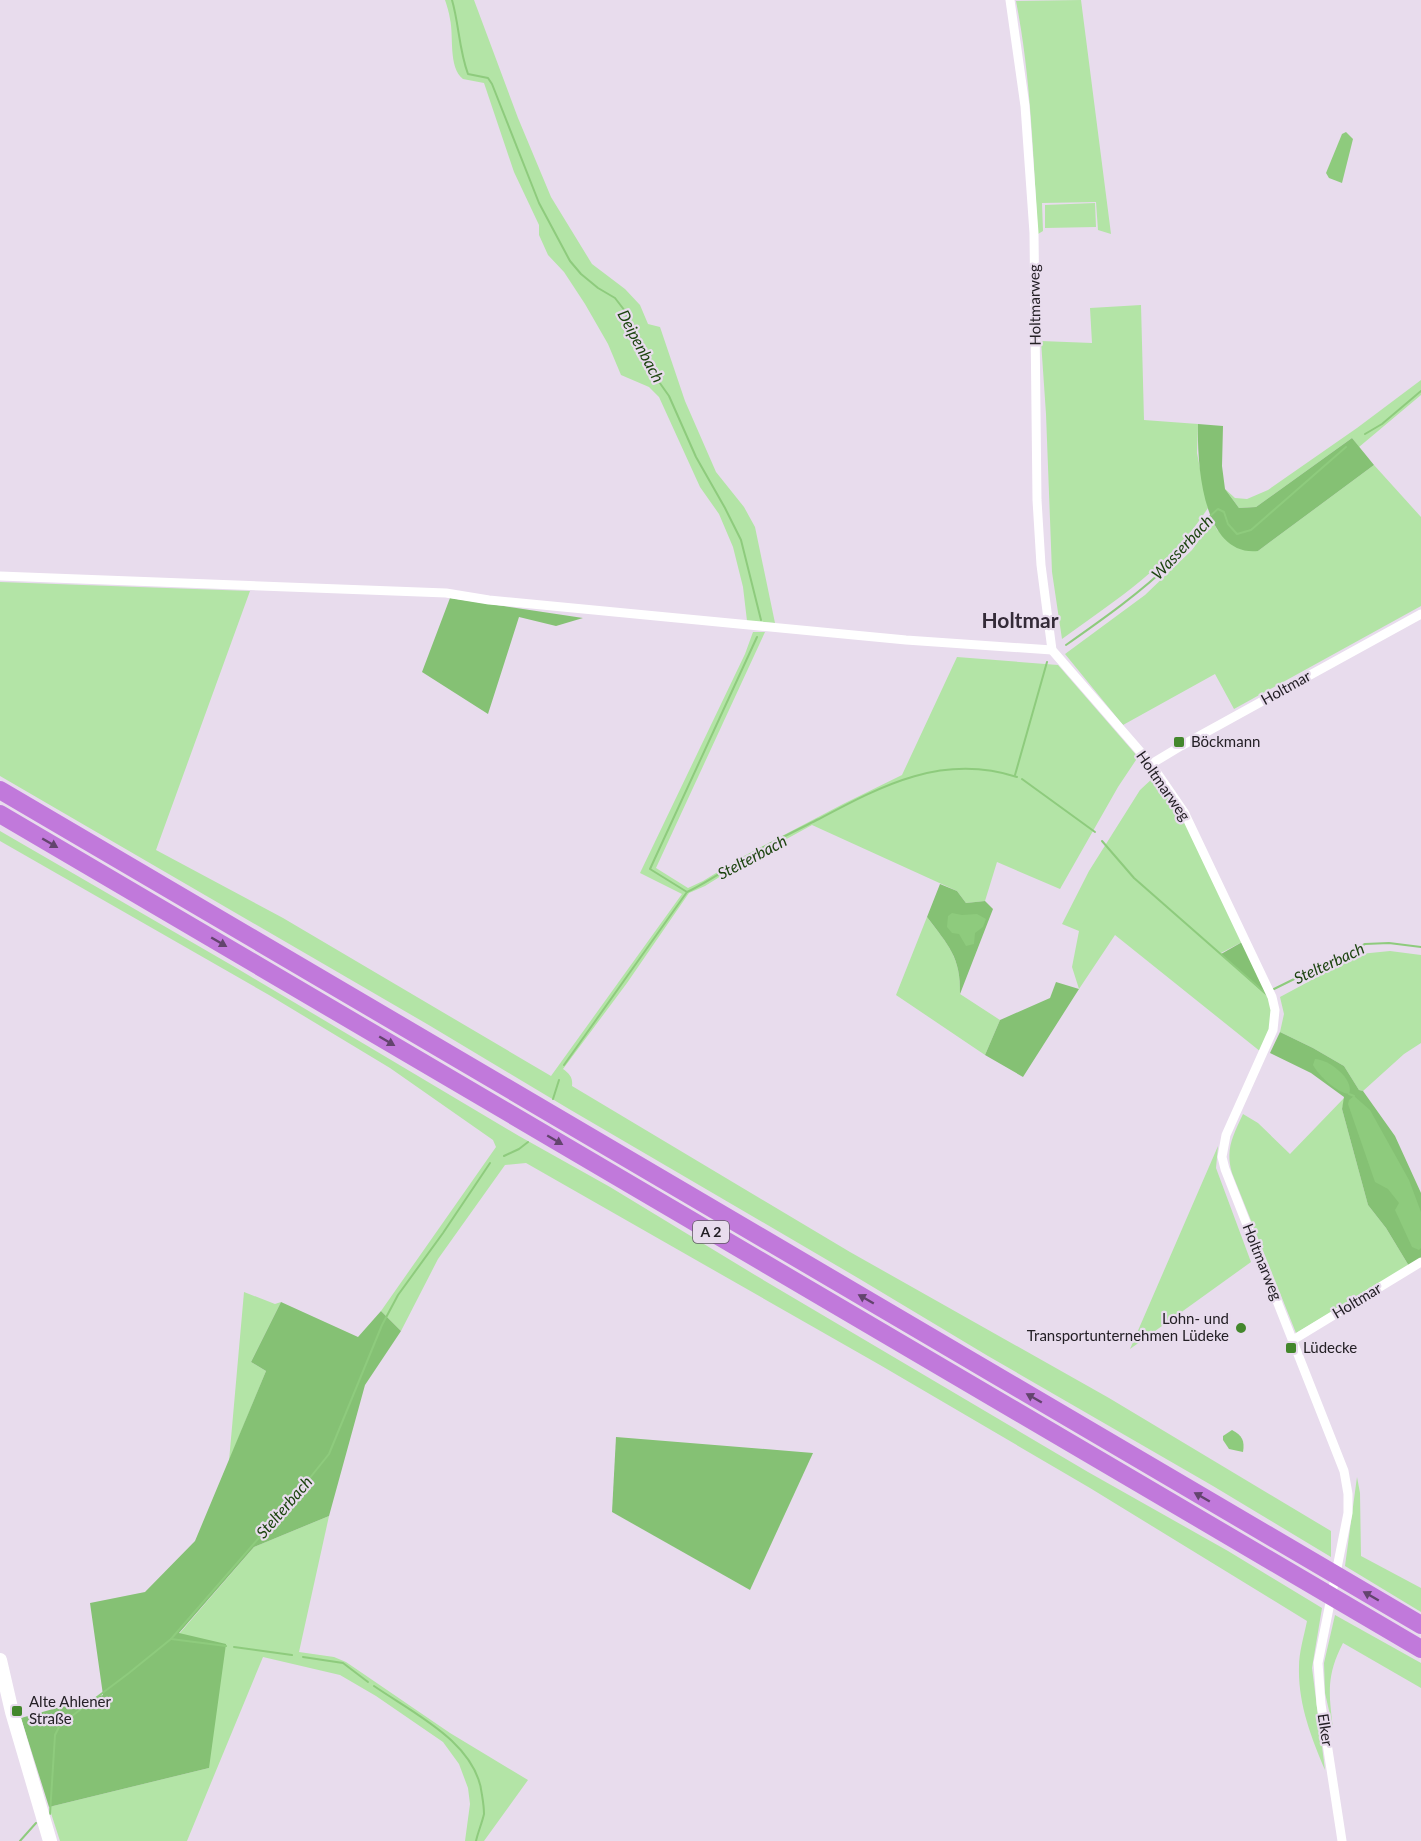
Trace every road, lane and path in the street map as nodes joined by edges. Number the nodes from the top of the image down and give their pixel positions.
1 (1010, 0) edge
2 (0, 576) edge
3 (1421, 614) edge
4 (1052, 650) junction
5 (1151, 764) junction
6 (0, 790) edge
7 (0, 814) edge
8 (1421, 1262) edge
9 (1293, 1340) junction
10 (1341, 1552) joint
11 (1421, 1625) edge
12 (1421, 1649) edge
13 (0, 1660) edge
14 (50, 1841) edge
15 (1342, 1841) edge

1 - 4 street, Holtmarweg
2 - 4 street
3 - 5 street, Holtmar
4 - 5 street, Holtmarweg
5 - 9 street, Holtmarweg
11 -> 6 highway, A 2
7 -> 12 highway, A 2
8 - 9 street, Holtmar
9 - 10 street, Holtmarweg
10 - 15 street, Elker
13 - 14 street

